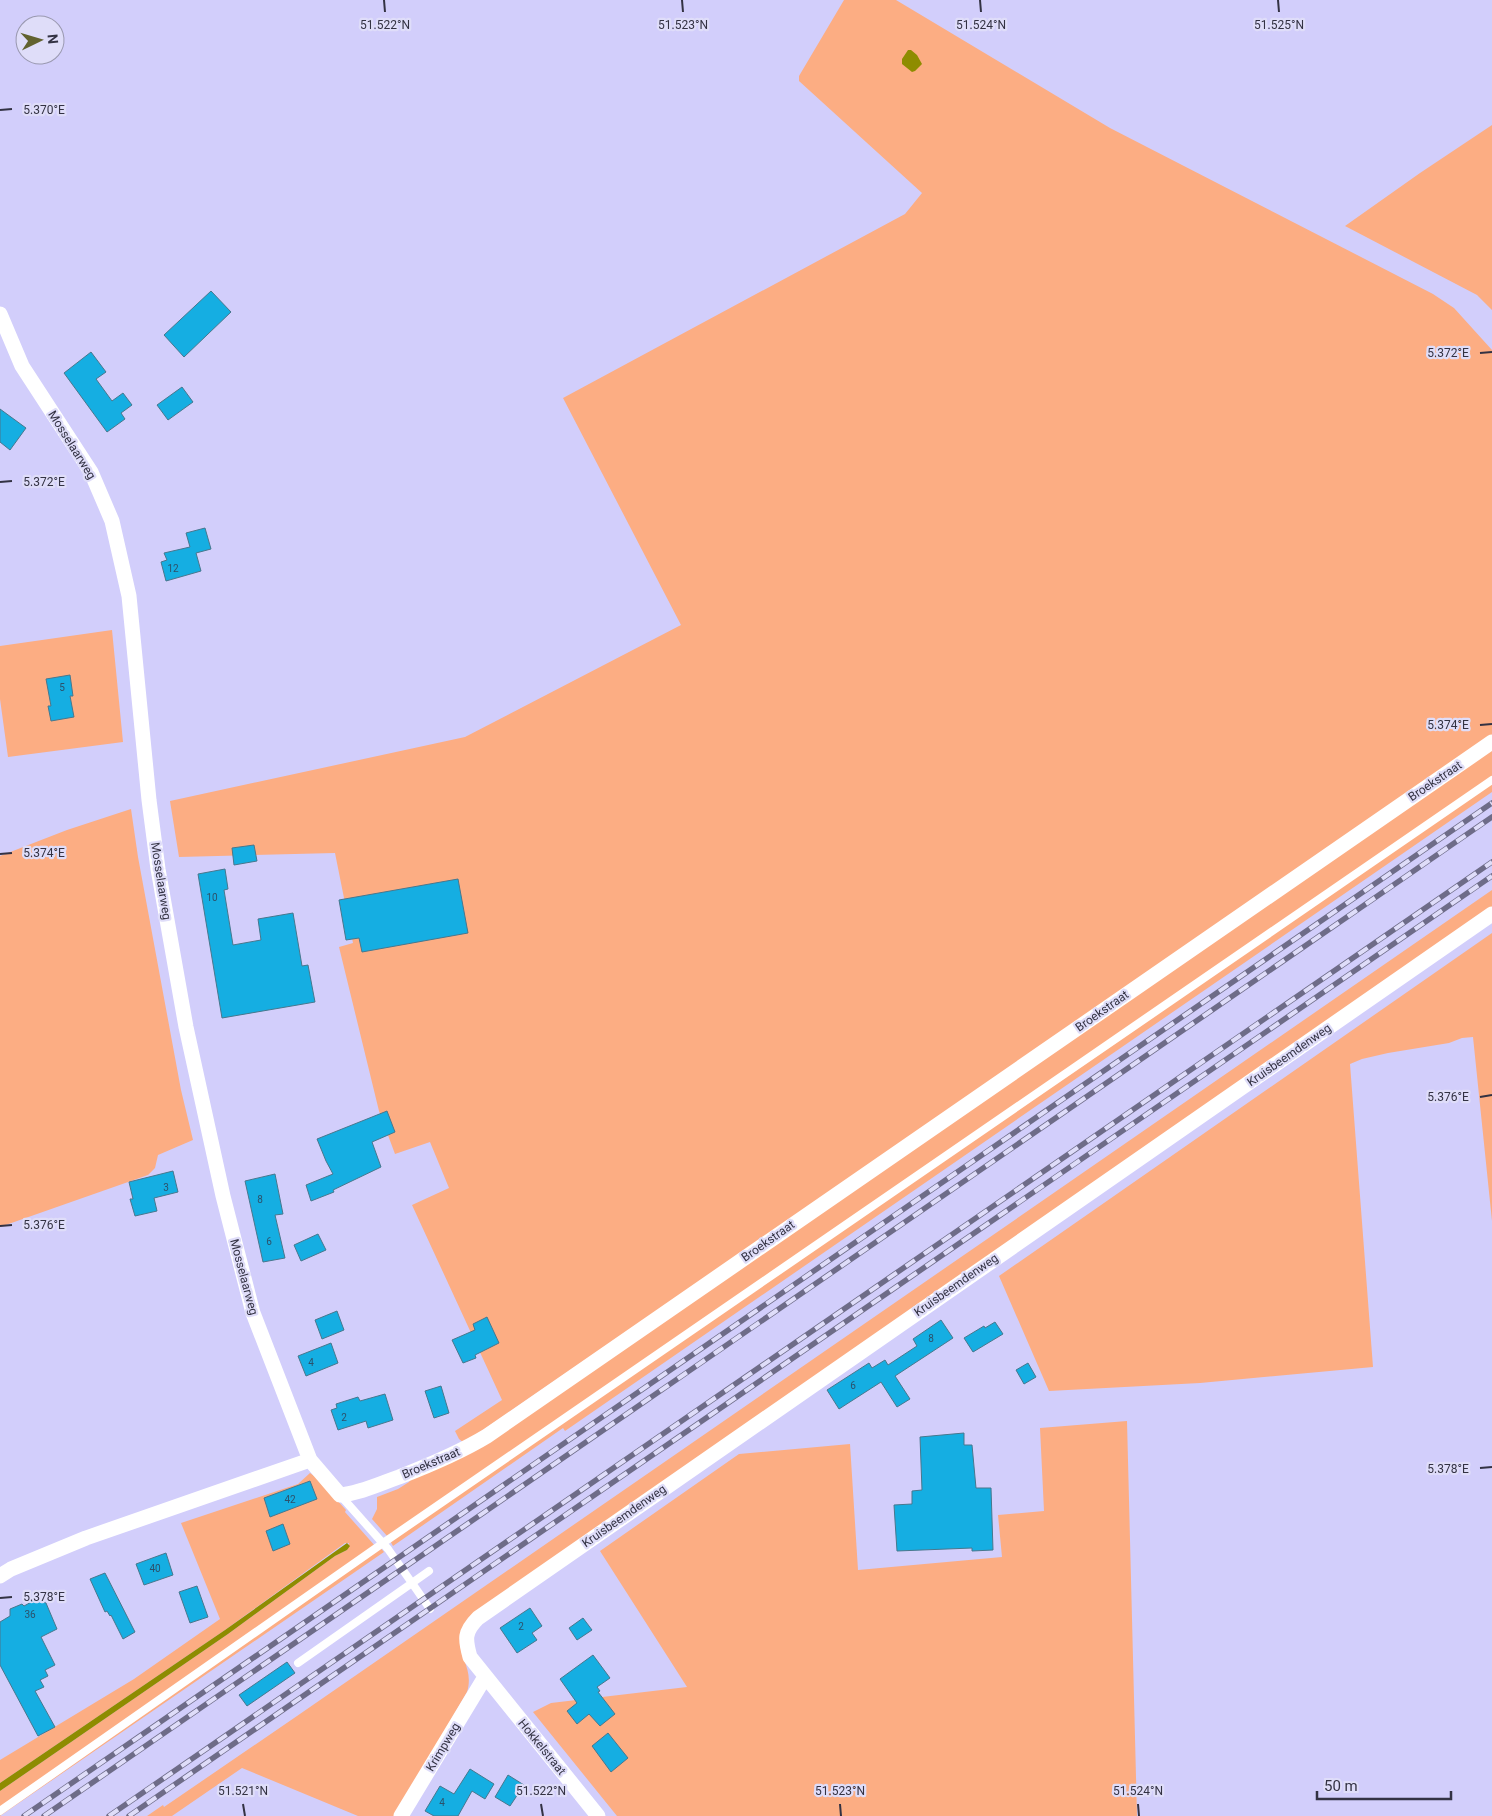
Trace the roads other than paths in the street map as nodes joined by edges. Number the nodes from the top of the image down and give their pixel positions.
1 (0, 314) edge
2 (1492, 742) edge
3 (1492, 780) edge
4 (1492, 914) edge
5 (310, 1460) junction
6 (340, 1495) junction
7 (383, 1543) junction
8 (429, 1570) dead end
9 (0, 1576) edge
10 (412, 1583) junction
11 (430, 1609) dead end
12 (298, 1663) dead end
13 (485, 1677) junction
14 (0, 1810) edge
15 (402, 1816) edge
16 (598, 1816) edge

1 - 5 street, Mosselaarweg
2 - 6 street, Broekstraat
3 - 7 lane
4 - 13 street, Kruisbeemdenweg
5 - 6 street
5 - 9 street
6 - 7 lane
7 - 10 lane
7 - 14 lane
8 - 10 lane
10 - 11 lane
10 - 12 lane
13 - 15 street, Krimpweg
13 - 16 street, Hokkelstraat

